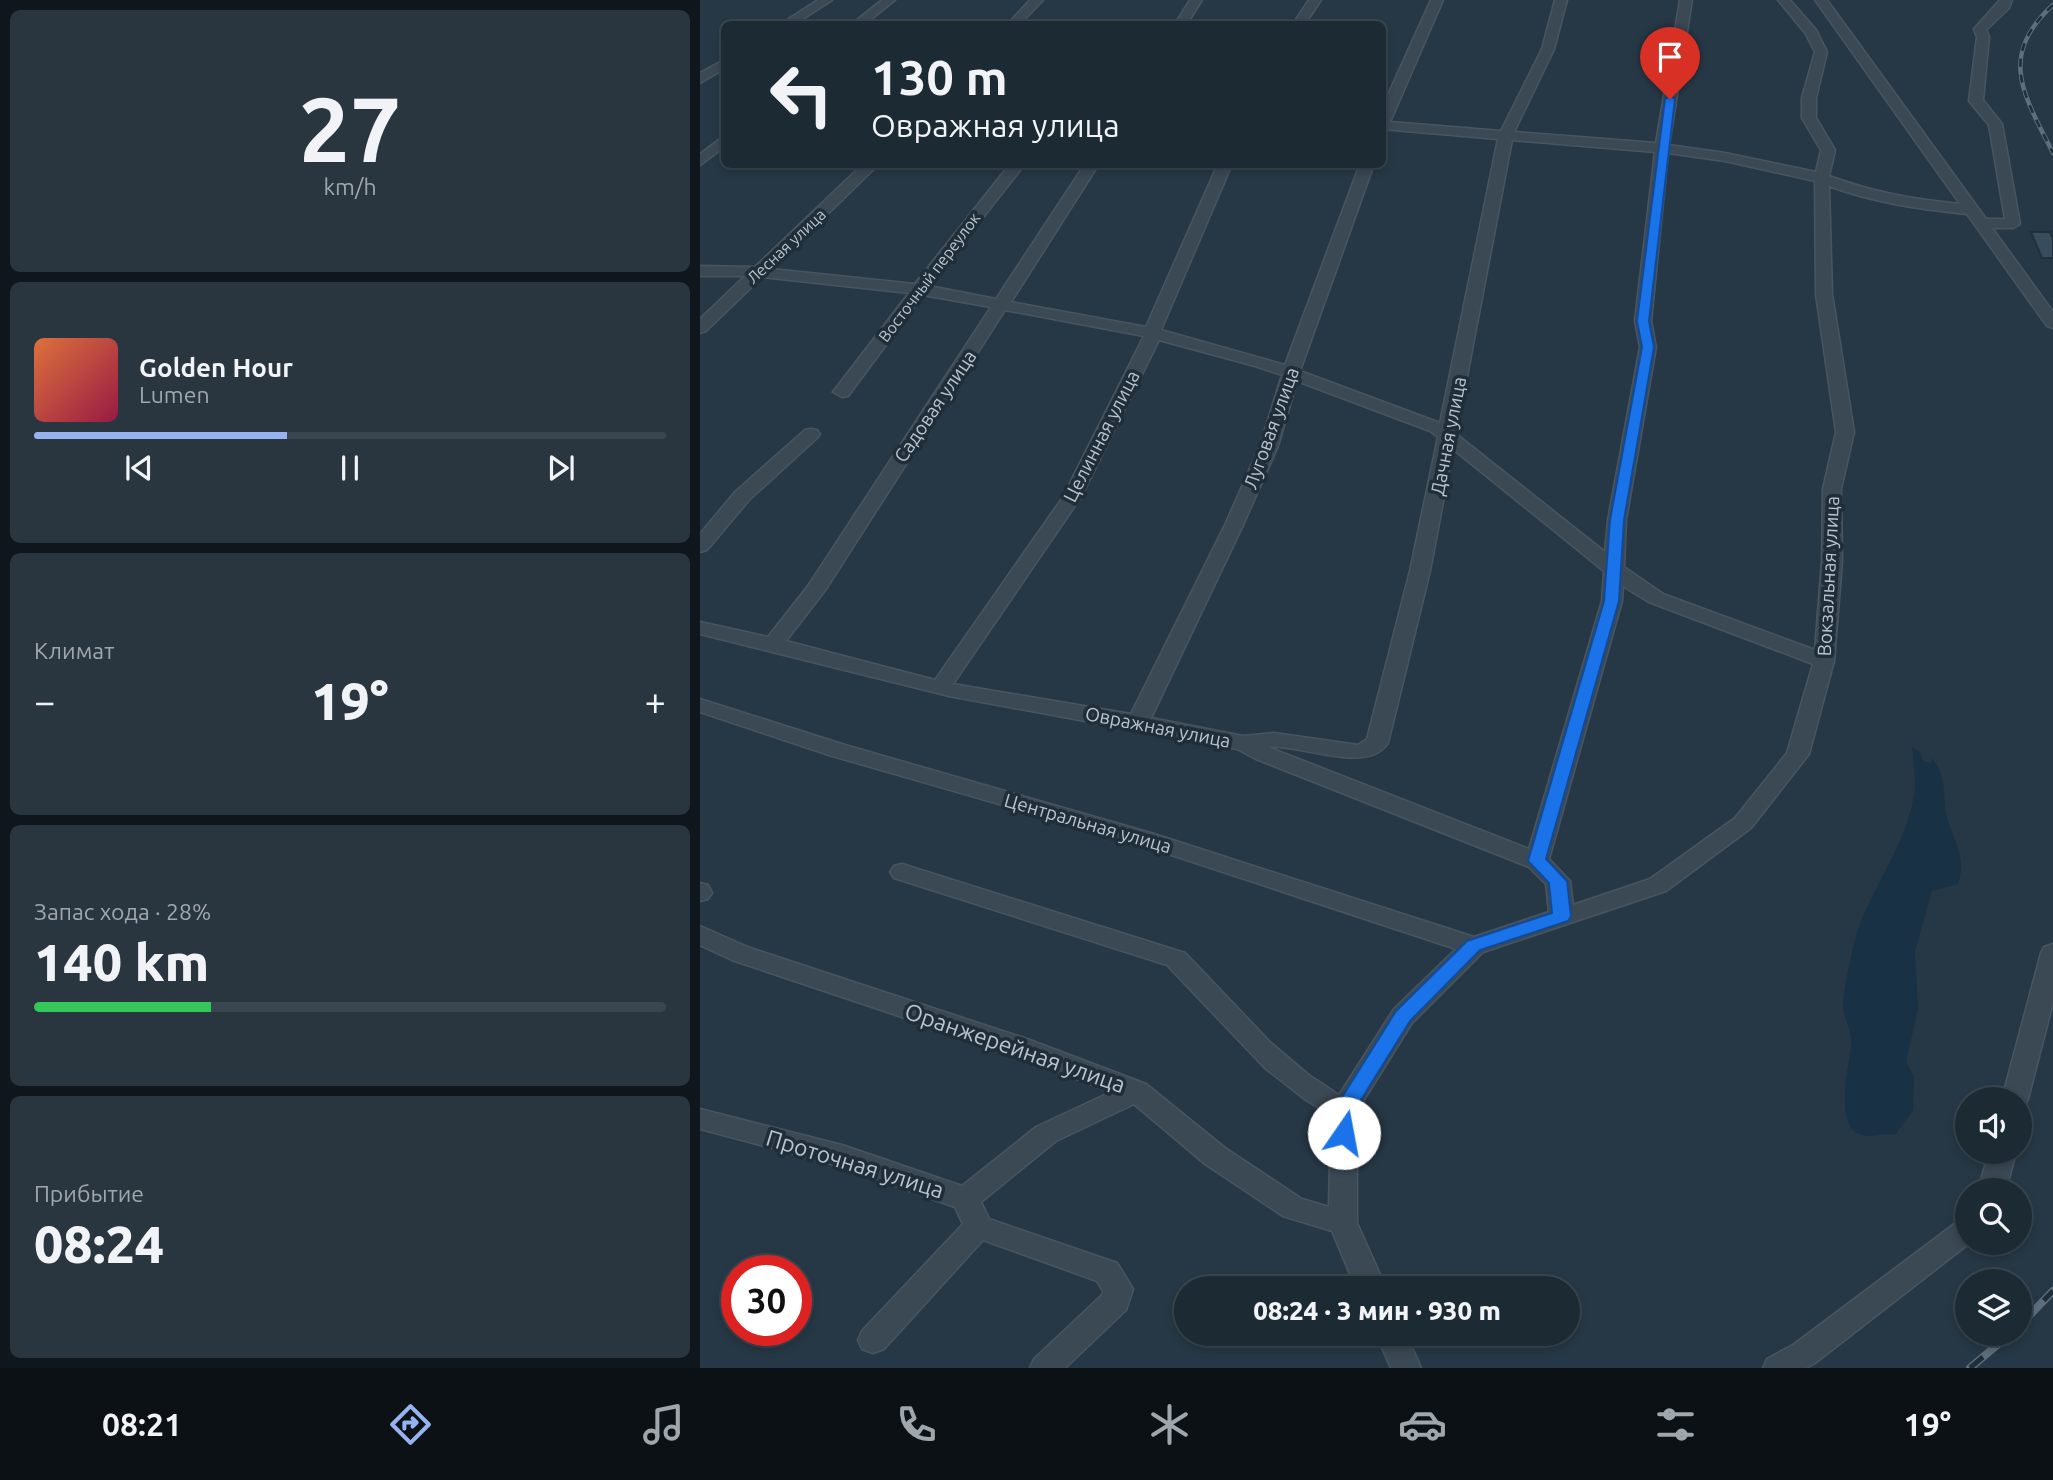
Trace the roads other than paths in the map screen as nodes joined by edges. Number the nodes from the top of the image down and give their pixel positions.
1 (826, 0) edge
2 (889, 0) edge
3 (1037, 0) edge
4 (1196, 0) edge
5 (1315, 0) edge
6 (1437, 0) edge
7 (1561, 0) edge
8 (1686, 0) edge
9 (1784, 0) edge
10 (1821, 0) edge
11 (2006, 0) edge
12 (792, 21) edge
13 (863, 21) edge
14 (1017, 21) edge
15 (1183, 21) edge
16 (1301, 21) edge
17 (721, 66) edge
18 (700, 79) edge
19 (1386, 116) edge
20 (1386, 125) edge
21 (1506, 134) junction
22 (721, 142) edge
23 (1662, 148) junction
24 (700, 161) edge
25 (868, 168) edge
26 (1015, 168) edge
27 (1089, 168) edge
28 (1223, 168) edge
29 (1366, 168) edge
30 (1823, 189) junction
31 (1977, 216) junction
32 (700, 271) edge
33 (757, 272) junction
34 (918, 289) junction
35 (1003, 304) junction
36 (2053, 323) edge
37 (700, 328) edge
38 (1153, 333) junction
39 (1291, 373) junction
40 (842, 392) dead end
41 (811, 434) dead end
42 (1448, 438) junction
43 (700, 545) edge
44 (1615, 569) junction
45 (700, 628) edge
46 (772, 644) junction
47 (1824, 661) junction
48 (941, 687) junction
49 (700, 705) edge
50 (1138, 722) junction
51 (1243, 743) junction
52 (1537, 861) junction
53 (902, 872) dead end
54 (1562, 916) junction
55 (700, 935) edge
56 (1474, 946) junction
57 (2053, 953) edge
58 (2018, 1087) edge
59 (1137, 1091) junction
60 (1344, 1110) junction
61 (700, 1119) edge
62 (966, 1199) junction
63 (1343, 1223) junction
64 (978, 1227) junction
65 (1955, 1239) edge
66 (1366, 1276) edge
67 (873, 1340) dead end
68 (1396, 1346) edge
69 (1045, 1368) edge
70 (1406, 1368) edge
71 (1778, 1368) edge

1 - 12 street
2 - 13 street
3 - 14 street
4 - 15 street
5 - 16 street
6 - 19 street
7 - 21 street, Дачная улица
8 - 23 street
9 - 30 street, Вокзальная улица
10 - 31 street
11 - 31 street
17 - 18 street
20 - 21 street
21 - 23 street
21 - 42 street, Дачная улица
22 - 24 street
23 - 30 street
23 - 44 street
25 - 33 street, Лесная улица
26 - 34 street, Восточный переулок
27 - 35 street, Садовая улица
28 - 38 street, Целинная улица
29 - 39 street, Луговая улица
30 - 31 street
30 - 47 street, Вокзальная улица
31 - 36 street
32 - 33 street
33 - 34 street
33 - 37 street, Лесная улица
34 - 35 street
34 - 40 street, Восточный переулок
35 - 38 street
35 - 46 street, Садовая улица
38 - 39 street
38 - 48 street, Целинная улица
39 - 42 street
39 - 50 street, Луговая улица
41 - 43 street
42 - 44 street
42 - 51 street, Дачная улица
44 - 47 street
44 - 52 street
45 - 46 street, Овражная улица
46 - 48 street, Овражная улица
47 - 54 street, Вокзальная улица
48 - 50 street, Овражная улица
49 - 56 street, Центральная улица
50 - 51 street, Овражная улица
51 - 52 street, Овражная улица
52 - 54 street, Овражная улица
53 - 60 street
54 - 56 street, Вокзальная улица
55 - 59 street, Оранжерейная улица
56 - 60 street, Вокзальная улица
57 - 58 street
59 - 62 street
59 - 63 street, Оранжерейная улица
60 - 63 street
61 - 62 street, Проточная улица
62 - 64 street, Проточная улица
63 - 66 street
64 - 67 street
64 - 69 street
65 - 71 street
68 - 70 street

